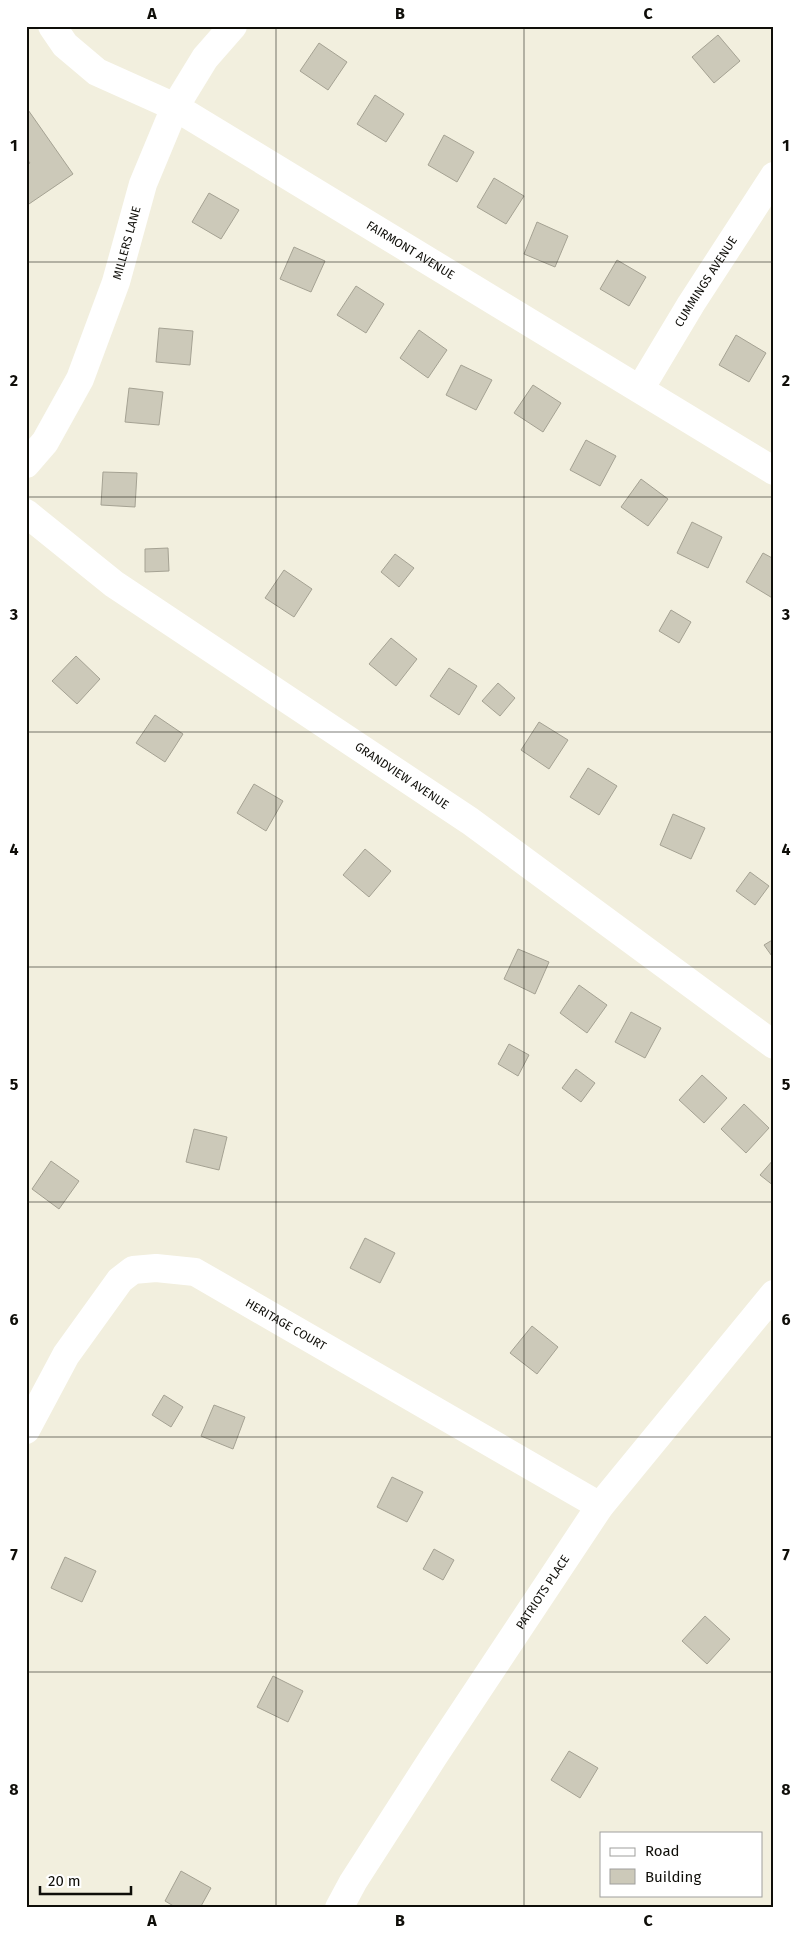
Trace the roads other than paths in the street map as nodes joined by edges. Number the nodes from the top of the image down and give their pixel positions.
1 (52, 26) edge
2 (233, 26) edge
3 (175, 107) junction
4 (774, 176) edge
5 (640, 388) junction
6 (26, 464) edge
7 (774, 471) edge
8 (26, 513) edge
9 (774, 1045) edge
10 (774, 1294) edge
11 (26, 1430) edge
12 (600, 1506) junction
13 (338, 1908) edge

1 - 3 street, FAIRMONT AVENUE
2 - 3 street, MILLERS LANE
3 - 5 street, FAIRMONT AVENUE
3 - 6 street, MILLERS LANE
4 - 5 street, CUMMINGS AVENUE
5 - 7 street, FAIRMONT AVENUE
8 - 9 street, GRANDVIEW AVENUE
10 - 12 street, PATRIOTS PLACE
11 - 12 street, HERITAGE COURT
12 - 13 street, PATRIOTS PLACE

